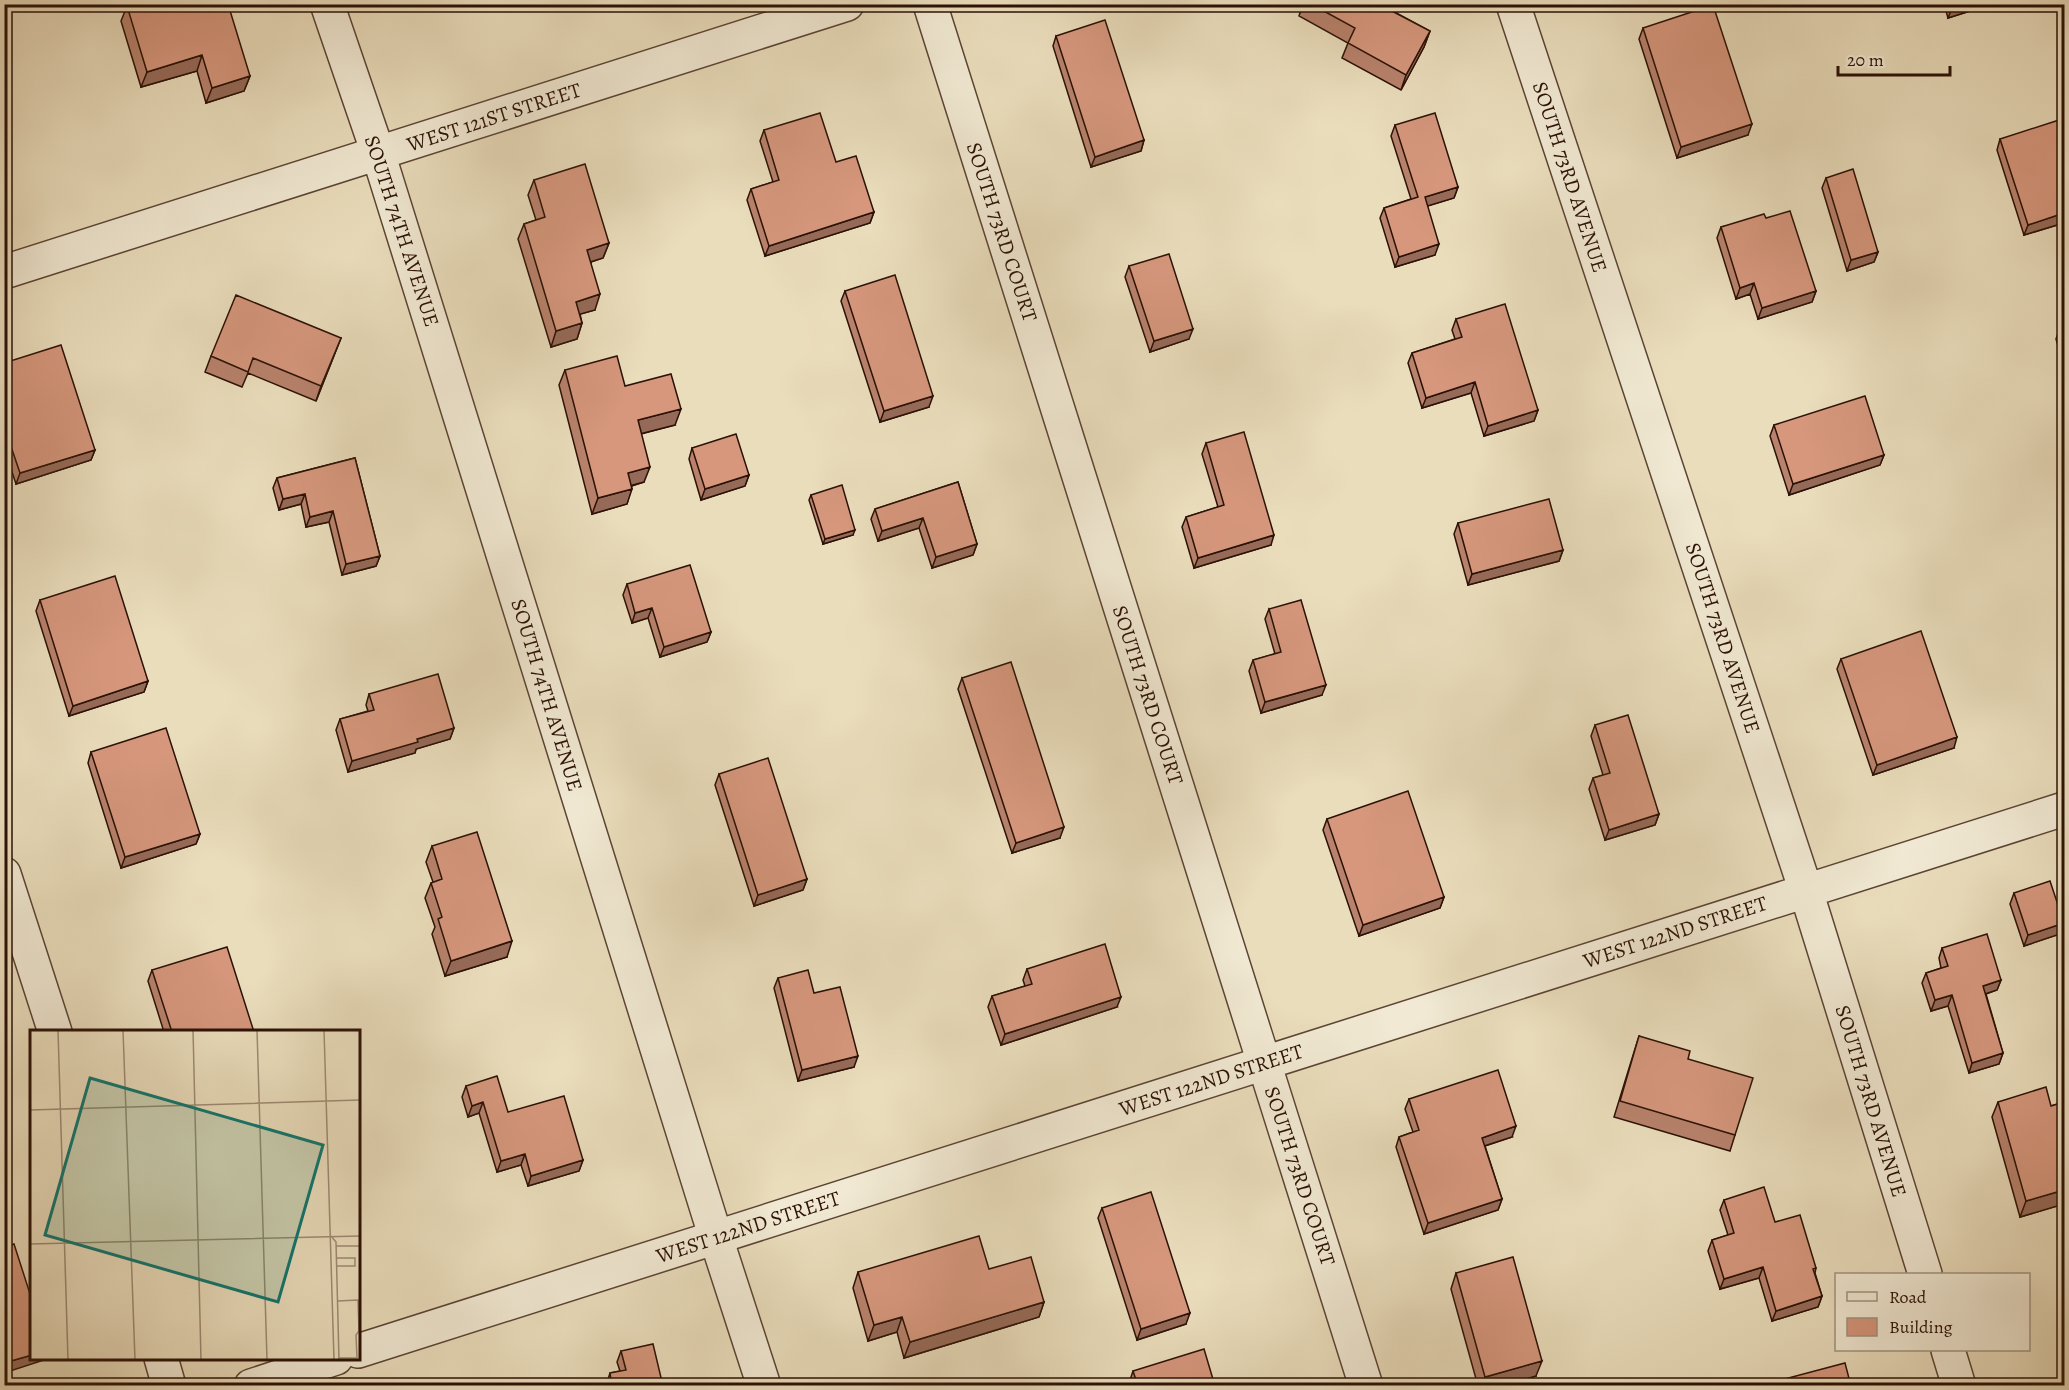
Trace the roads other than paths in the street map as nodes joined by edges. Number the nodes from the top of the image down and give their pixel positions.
1 (327, 4) edge
2 (847, 4) edge
3 (930, 4) edge
4 (1513, 4) edge
5 (378, 153) junction
6 (4, 272) edge
7 (2064, 809) edge
8 (4, 874) edge
9 (1806, 891) junction
10 (54, 1030) edge
11 (1264, 1063) junction
12 (716, 1238) junction
13 (1924, 1273) edge
14 (360, 1350) edge
15 (1948, 1351) edge
16 (161, 1360) edge
17 (333, 1360) edge
18 (169, 1386) edge
19 (251, 1386) edge
20 (764, 1386) edge
21 (1366, 1386) edge
22 (1959, 1386) edge

1 - 5 street, SOUTH 74TH AVENUE
2 - 5 street, WEST 121ST STREET
3 - 11 street, SOUTH 73RD COURT
4 - 9 street, SOUTH 73RD AVENUE
5 - 6 street, WEST 121ST STREET
5 - 12 street, SOUTH 74TH AVENUE
7 - 9 street, WEST 122ND STREET
8 - 10 street
9 - 11 street, WEST 122ND STREET
9 - 13 street, SOUTH 73RD AVENUE
11 - 12 street, WEST 122ND STREET
11 - 21 street, SOUTH 73RD COURT
12 - 14 street, WEST 122ND STREET
12 - 20 street, SOUTH 74TH AVENUE
15 - 22 street
16 - 18 street
17 - 19 street

